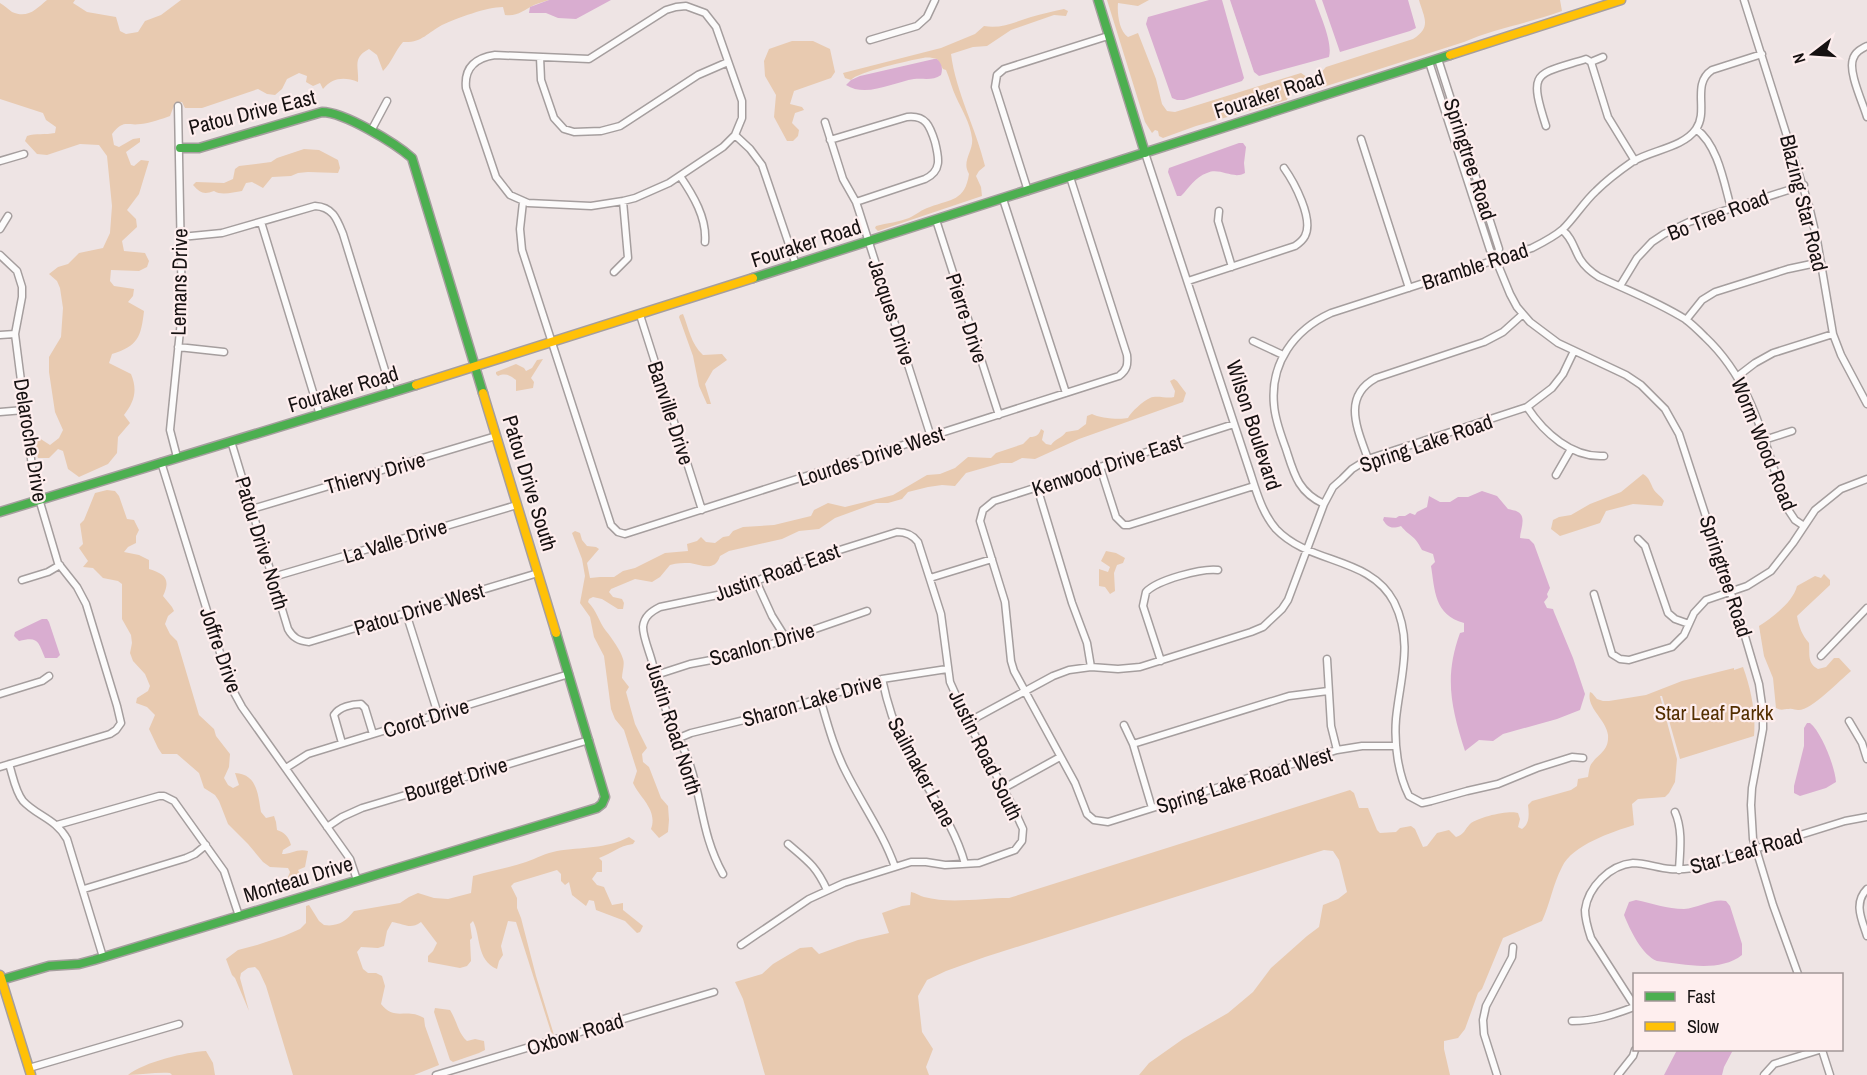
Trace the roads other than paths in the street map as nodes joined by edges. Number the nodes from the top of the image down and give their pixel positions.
1 (695, 0) edge
2 (935, 0) edge
3 (1098, 0) edge
4 (1621, 0) edge
5 (1744, 0) edge
6 (691, 8) junction
7 (1108, 36) junction
8 (870, 40) dead end
9 (1867, 46) edge
10 (1762, 54) junction
11 (540, 57) junction
12 (1604, 57) dead end
13 (1433, 61) junction
14 (728, 62) junction
15 (1591, 62) junction
16 (387, 101) dead end
17 (178, 106) dead end
18 (1867, 117) edge
19 (825, 122) dead end
20 (1546, 126) dead end
21 (1696, 129) junction
22 (371, 131) junction
23 (735, 135) junction
24 (1361, 139) dead end
25 (830, 140) junction
26 (180, 148) junction
27 (1145, 153) junction
28 (24, 154) dead end
29 (0, 161) edge
30 (1635, 161) junction
31 (1284, 168) dead end
32 (417, 173) joint
33 (681, 176) junction
34 (1070, 177) junction
35 (1803, 185) junction
36 (1028, 191) junction
37 (1003, 199) junction
38 (623, 201) junction
39 (523, 202) junction
40 (856, 202) junction
41 (1731, 208) junction
42 (1220, 211) dead end
43 (8, 216) dead end
44 (936, 220) junction
45 (261, 222) junction
46 (0, 229) edge
47 (1562, 230) junction
48 (180, 237) junction
49 (705, 242) dead end
50 (869, 242) junction
51 (0, 255) edge
52 (1496, 260) junction
53 (1821, 262) junction
54 (796, 265) junction
55 (1232, 267) junction
56 (614, 272) dead end
57 (1188, 281) junction
58 (1620, 286) junction
59 (1409, 288) junction
60 (640, 315) junction
61 (1523, 315) junction
62 (1686, 320) junction
63 (15, 334) junction
64 (1833, 334) junction
65 (0, 335) edge
66 (1253, 341) dead end
67 (552, 343) junction
68 (178, 347) junction
69 (1574, 351) junction
70 (224, 352) dead end
71 (1283, 355) junction
72 (476, 368) junction
73 (1738, 376) junction
74 (392, 393) junction
75 (1066, 393) junction
76 (1867, 404) edge
77 (1527, 407) junction
78 (24, 410) junction
79 (0, 412) edge
80 (320, 415) junction
81 (999, 415) junction
82 (1234, 424) junction
83 (1792, 431) dead end
84 (496, 436) junction
85 (931, 437) junction
86 (1764, 440) junction
87 (231, 441) junction
88 (1571, 449) junction
89 (1604, 456) dead end
90 (177, 457) junction
91 (1368, 459) junction
92 (161, 462) junction
93 (1100, 467) junction
94 (1556, 475) dead end
95 (1867, 479) edge
96 (1254, 486) junction
97 (1038, 487) junction
98 (39, 500) junction
99 (1324, 504) junction
100 (517, 505) junction
101 (252, 509) junction
102 (702, 510) junction
103 (0, 512) edge
104 (1804, 526) junction
105 (908, 533) joint
106 (1638, 538) dead end
107 (1307, 551) junction
108 (992, 559) junction
109 (60, 566) junction
110 (1218, 570) dead end
111 (538, 573) junction
112 (273, 578) junction
113 (930, 578) junction
114 (22, 580) dead end
115 (756, 581) junction
116 (1731, 591) junction
117 (1594, 594) dead end
118 (1867, 608) edge
119 (867, 611) dead end
120 (406, 613) junction
121 (647, 616) joint
122 (1689, 624) junction
123 (787, 640) junction
124 (300, 641) joint
125 (1821, 656) dead end
126 (1327, 659) dead end
127 (1161, 661) junction
128 (1091, 667) junction
129 (946, 669) junction
130 (569, 674) junction
131 (656, 675) junction
132 (49, 676) dead end
133 (882, 679) junction
134 (1328, 691) junction
135 (1025, 692) junction
136 (0, 694) edge
137 (820, 698) junction
138 (438, 714) junction
139 (1849, 721) dead end
140 (968, 722) junction
141 (1124, 725) dead end
142 (373, 734) junction
143 (679, 738) junction
144 (589, 740) junction
145 (342, 743) junction
146 (1133, 744) junction
147 (1396, 746) junction
148 (1337, 750) junction
149 (1060, 757) junction
150 (1583, 758) dead end
151 (1867, 759) edge
152 (9, 764) junction
153 (0, 767) edge
154 (286, 768) junction
155 (1004, 788) junction
156 (602, 804) joint
157 (1152, 808) junction
158 (1675, 812) dead end
159 (1867, 817) edge
160 (57, 825) junction
161 (327, 827) junction
162 (788, 844) dead end
163 (206, 845) junction
164 (1756, 849) junction
165 (965, 864) junction
166 (895, 867) junction
167 (1679, 870) junction
168 (723, 874) dead end
169 (357, 880) junction
170 (84, 890) junction
171 (827, 890) junction
172 (1867, 890) edge
173 (239, 916) junction
174 (1867, 936) edge
175 (741, 945) dead end
176 (1513, 947) dead end
177 (103, 957) junction
178 (1797, 973) edge
179 (1, 978) edge
180 (714, 992) dead end
181 (1633, 1003) edge
182 (1633, 1007) edge
183 (1572, 1021) dead end
184 (179, 1024) dead end
185 (1635, 1051) edge
186 (1817, 1051) edge
187 (1820, 1051) edge
188 (30, 1071) edge
189 (436, 1075) edge
190 (1497, 1075) edge
191 (1618, 1075) edge
192 (1764, 1075) edge
193 (1830, 1075) edge

1 - 6 street
2 - 8 street
3 - 7 main road, Wilson Boulevard
4 - 13 main road, Fouraker Road
5 - 10 street, Blazing Star Road
6 - 11 street
6 - 14 street
7 - 27 main road, Wilson Boulevard
7 - 36 street
9 - 18 street
10 - 21 street
10 - 35 street, Blazing Star Road
11 - 14 street
11 - 39 street
12 - 15 street
13 - 27 main road, Fouraker Road
13 - 52 street, Springtree Road
14 - 23 street
15 - 20 street
15 - 30 street
16 - 22 street
17 - 26 street, Lemans Drive
19 - 25 street, Jacques Drive
21 - 30 street, Bramble Road
21 - 41 street
22 - 26 main road, Patou Drive East
22 - 32 main road, Patou Drive East
23 - 33 street
23 - 54 street
24 - 59 street
25 - 40 street, Jacques Drive
25 - 40 street
26 - 48 street, Lemans Drive
27 - 34 main road, Fouraker Road
27 - 57 street, Wilson Boulevard
28 - 29 street
30 - 47 street, Bramble Road
31 - 55 street
32 - 72 main road, Patou Drive South
33 - 38 street
33 - 49 street
34 - 36 main road, Fouraker Road
34 - 75 street, Lourdes Drive West
35 - 41 street, Bo Tree Road
35 - 53 street, Blazing Star Road
36 - 37 main road, Fouraker Road
37 - 44 main road, Fouraker Road
37 - 75 street
38 - 39 street
38 - 56 street
39 - 67 street
40 - 50 street, Jacques Drive
41 - 58 street, Bo Tree Road
42 - 55 street
43 - 46 street
44 - 50 main road, Fouraker Road
44 - 81 street, Pierre Drive
45 - 48 street
45 - 74 street
45 - 80 street
47 - 52 street, Bramble Road
47 - 58 street, Worm Wood Road
48 - 68 street, Lemans Drive
50 - 54 main road, Fouraker Road
50 - 85 street, Jacques Drive
51 - 63 street, Delaroche Drive
52 - 59 street, Bramble Road
52 - 61 street, Springtree Road
53 - 62 street
53 - 64 street, Blazing Star Road
54 - 60 main road, Fouraker Road
55 - 57 street
57 - 82 street, Wilson Boulevard
58 - 62 street, Worm Wood Road
59 - 71 street, Bramble Road
60 - 67 main road, Fouraker Road
60 - 102 street, Banville Drive
61 - 69 street, Springtree Road
61 - 91 street
62 - 73 street, Worm Wood Road
63 - 65 street
63 - 78 street, Delaroche Drive
64 - 73 street
64 - 76 street, Blazing Star Road
66 - 71 street
67 - 72 main road, Fouraker Road
67 - 102 street, Lourdes Drive West
68 - 70 street
68 - 90 street, Lemans Drive
69 - 77 street, Spring Lake Road
69 - 116 street, Springtree Road
71 - 99 street, Bramble Road
72 - 74 main road, Fouraker Road
72 - 84 main road, Patou Drive South
73 - 86 street, Worm Wood Road
74 - 80 main road, Fouraker Road
75 - 81 street, Lourdes Drive West
77 - 88 street
77 - 91 street, Spring Lake Road
78 - 79 street
78 - 98 street, Delaroche Drive
80 - 87 main road, Fouraker Road
81 - 85 street, Lourdes Drive West
82 - 93 street, Kenwood Drive East
82 - 96 street, Wilson Boulevard
83 - 86 street
84 - 100 main road, Patou Drive South
84 - 101 street, Thiervy Drive
85 - 102 street, Lourdes Drive West
86 - 104 street, Worm Wood Road
87 - 90 main road, Fouraker Road
87 - 101 street, Patou Drive North
88 - 89 street
88 - 94 street
90 - 92 main road, Fouraker Road
91 - 99 street, Spring Lake Road
92 - 98 main road, Fouraker Road
92 - 154 street, Joffre Drive
93 - 96 street
93 - 97 street, Kenwood Drive East
95 - 104 street
96 - 107 street, Wilson Boulevard
97 - 108 street, Kenwood Drive East
97 - 128 street
98 - 103 main road, Fouraker Road
98 - 109 street, Delaroche Drive
99 - 107 street, Spring Lake Road
100 - 111 main road, Patou Drive South
100 - 112 street, La Valle Drive
101 - 112 street, Patou Drive North
104 - 116 street
105 - 113 street, Justin Road South
105 - 115 street, Justin Road East
106 - 122 street
107 - 127 street, Spring Lake Road
107 - 147 street, Wilson Boulevard
108 - 113 street
108 - 135 street
109 - 114 street
109 - 152 street, Delaroche Drive
110 - 127 street
111 - 120 street, Patou Drive West
111 - 130 main road, Patou Drive South
112 - 124 street, Patou Drive North
113 - 129 street, Justin Road South
115 - 121 street, Justin Road East
115 - 123 street
116 - 122 street
116 - 164 street, Springtree Road
117 - 122 street
118 - 125 street
119 - 123 street, Scanlon Drive
120 - 124 street, Patou Drive West
120 - 138 street
121 - 131 street, Justin Road North
123 - 131 street, Scanlon Drive
126 - 134 street
127 - 128 street, Spring Lake Road
128 - 135 street, Spring Lake Road
129 - 133 street, Sharon Lake Drive
129 - 140 street, Justin Road South
130 - 138 street, Corot Drive
130 - 144 main road, Patou Drive South
131 - 143 street, Justin Road North
132 - 136 street
133 - 137 street, Sharon Lake Drive
133 - 165 street, Sailmaker Lane
134 - 146 street
134 - 148 street
135 - 140 street, Spring Lake Road
135 - 149 street
137 - 143 street, Sharon Lake Drive
137 - 166 street
138 - 142 street, Corot Drive
139 - 151 street
140 - 155 street, Justin Road South
141 - 146 street
142 - 145 street, Corot Drive
142 - 145 street
143 - 168 street, Justin Road North
144 - 156 main road, Patou Drive South
144 - 161 street, Bourget Drive
145 - 154 street, Corot Drive
146 - 157 street
147 - 148 street, Spring Lake Road West
147 - 150 street, Wilson Boulevard
148 - 157 street, Spring Lake Road West
149 - 155 street
149 - 157 street, Spring Lake Road West
152 - 153 street
152 - 160 street
154 - 161 street, Joffre Drive
155 - 165 street, Justin Road South
156 - 169 main road, Monteau Drive
158 - 167 street
159 - 164 street, Star Leaf Road
160 - 163 street
160 - 170 street
161 - 169 street, Joffre Drive
162 - 171 street
163 - 170 street
163 - 173 street
164 - 167 street, Star Leaf Road
164 - 178 street, Springtree Road
165 - 166 street
166 - 171 street
167 - 181 street, Star Leaf Road
169 - 173 main road, Monteau Drive
170 - 177 street
171 - 175 street
172 - 174 street
173 - 177 main road, Monteau Drive
176 - 190 street
177 - 179 main road, Monteau Drive
179 - 188 main road
180 - 189 street, Oxbow Road
182 - 183 street
184 - 188 street
185 - 191 street
186 - 192 street
187 - 193 street

